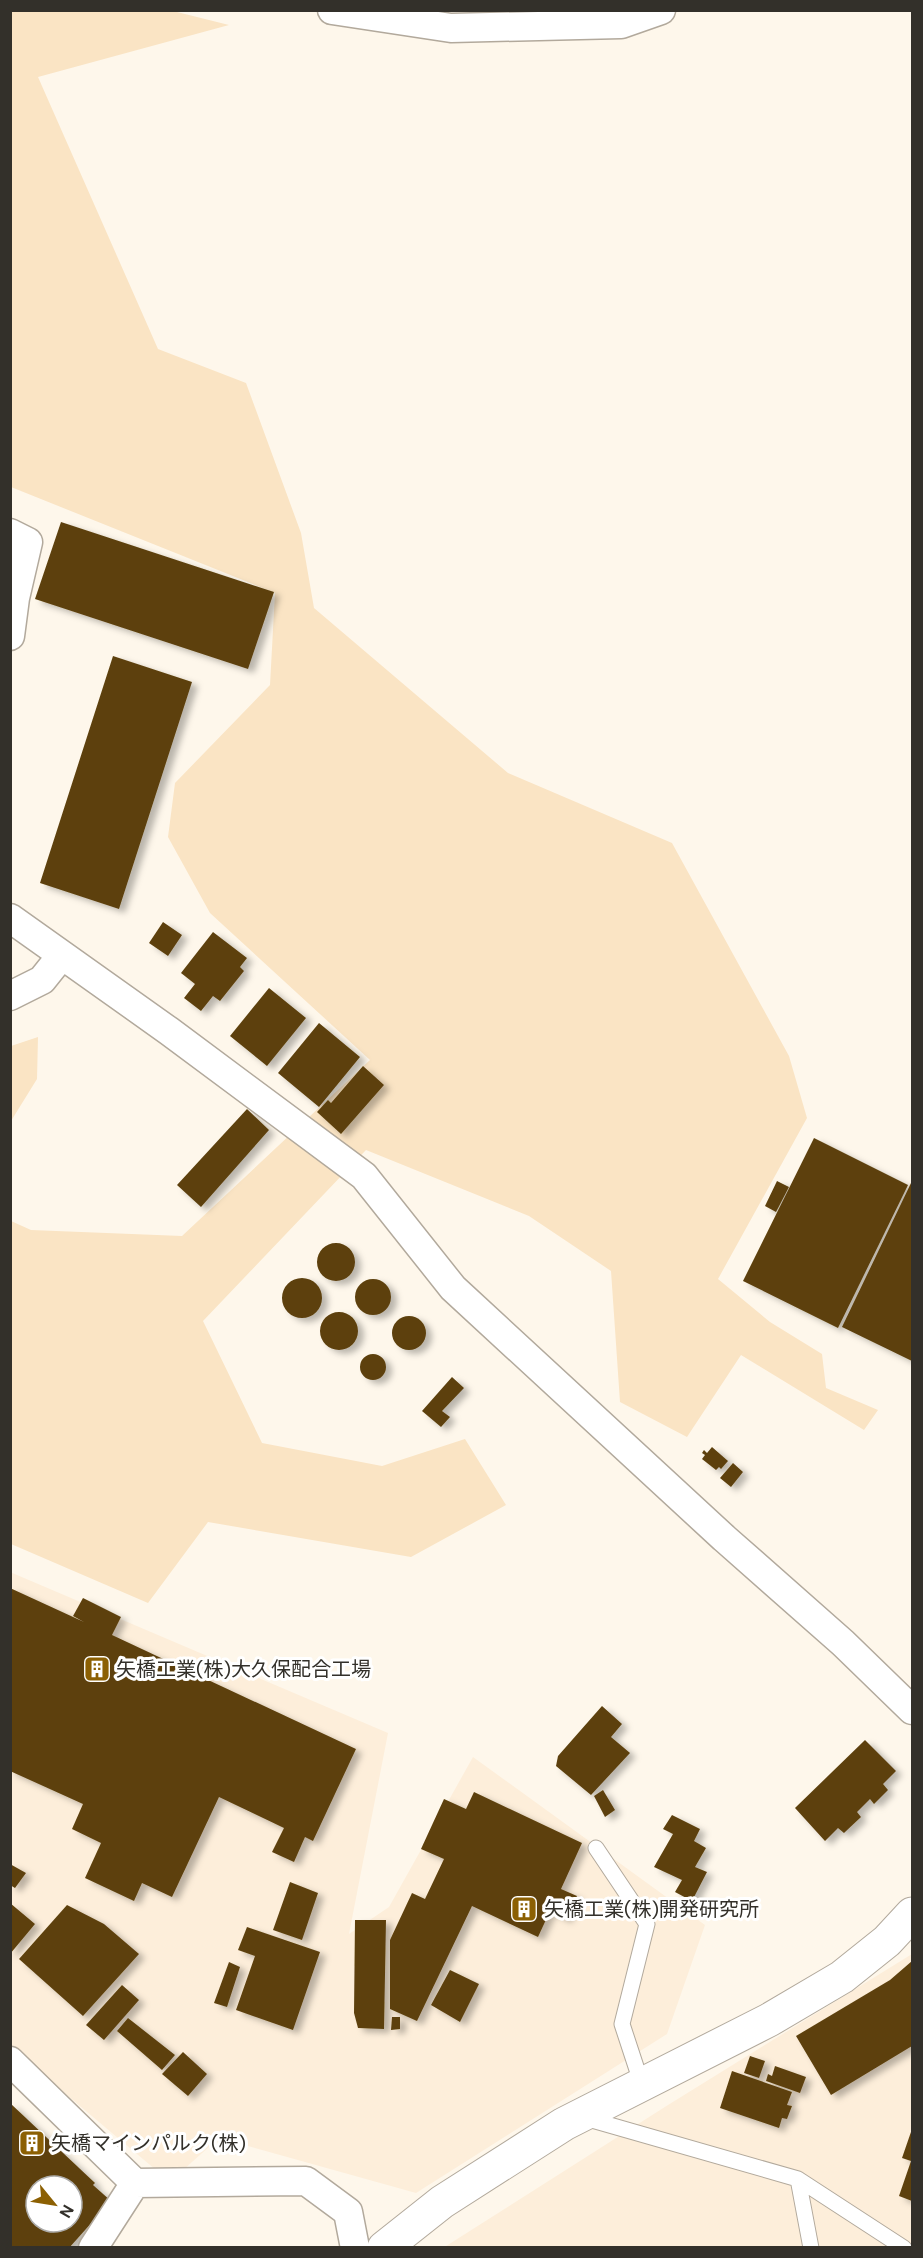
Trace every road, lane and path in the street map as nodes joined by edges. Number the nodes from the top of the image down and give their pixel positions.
1 (332, 10) edge
2 (661, 10) edge
3 (10, 533) edge
4 (10, 636) edge
5 (10, 918) edge
6 (62, 955) junction
7 (10, 996) edge
8 (912, 1710) edge
9 (596, 1848) dead end
10 (912, 1914) edge
11 (10, 2061) edge
12 (642, 2085) junction
13 (580, 2116) junction
14 (798, 2179) junction
15 (135, 2183) junction
16 (93, 2247) edge
17 (355, 2247) edge
18 (384, 2247) edge
19 (811, 2247) edge
20 (904, 2247) edge

1 - 2 street
3 - 4 street
5 - 6 street
6 - 7 street
6 - 8 street
9 - 12 lane
10 - 12 street
11 - 15 street
12 - 13 street
13 - 14 lane
13 - 18 street
14 - 19 lane
14 - 20 lane
15 - 16 street
15 - 17 street

